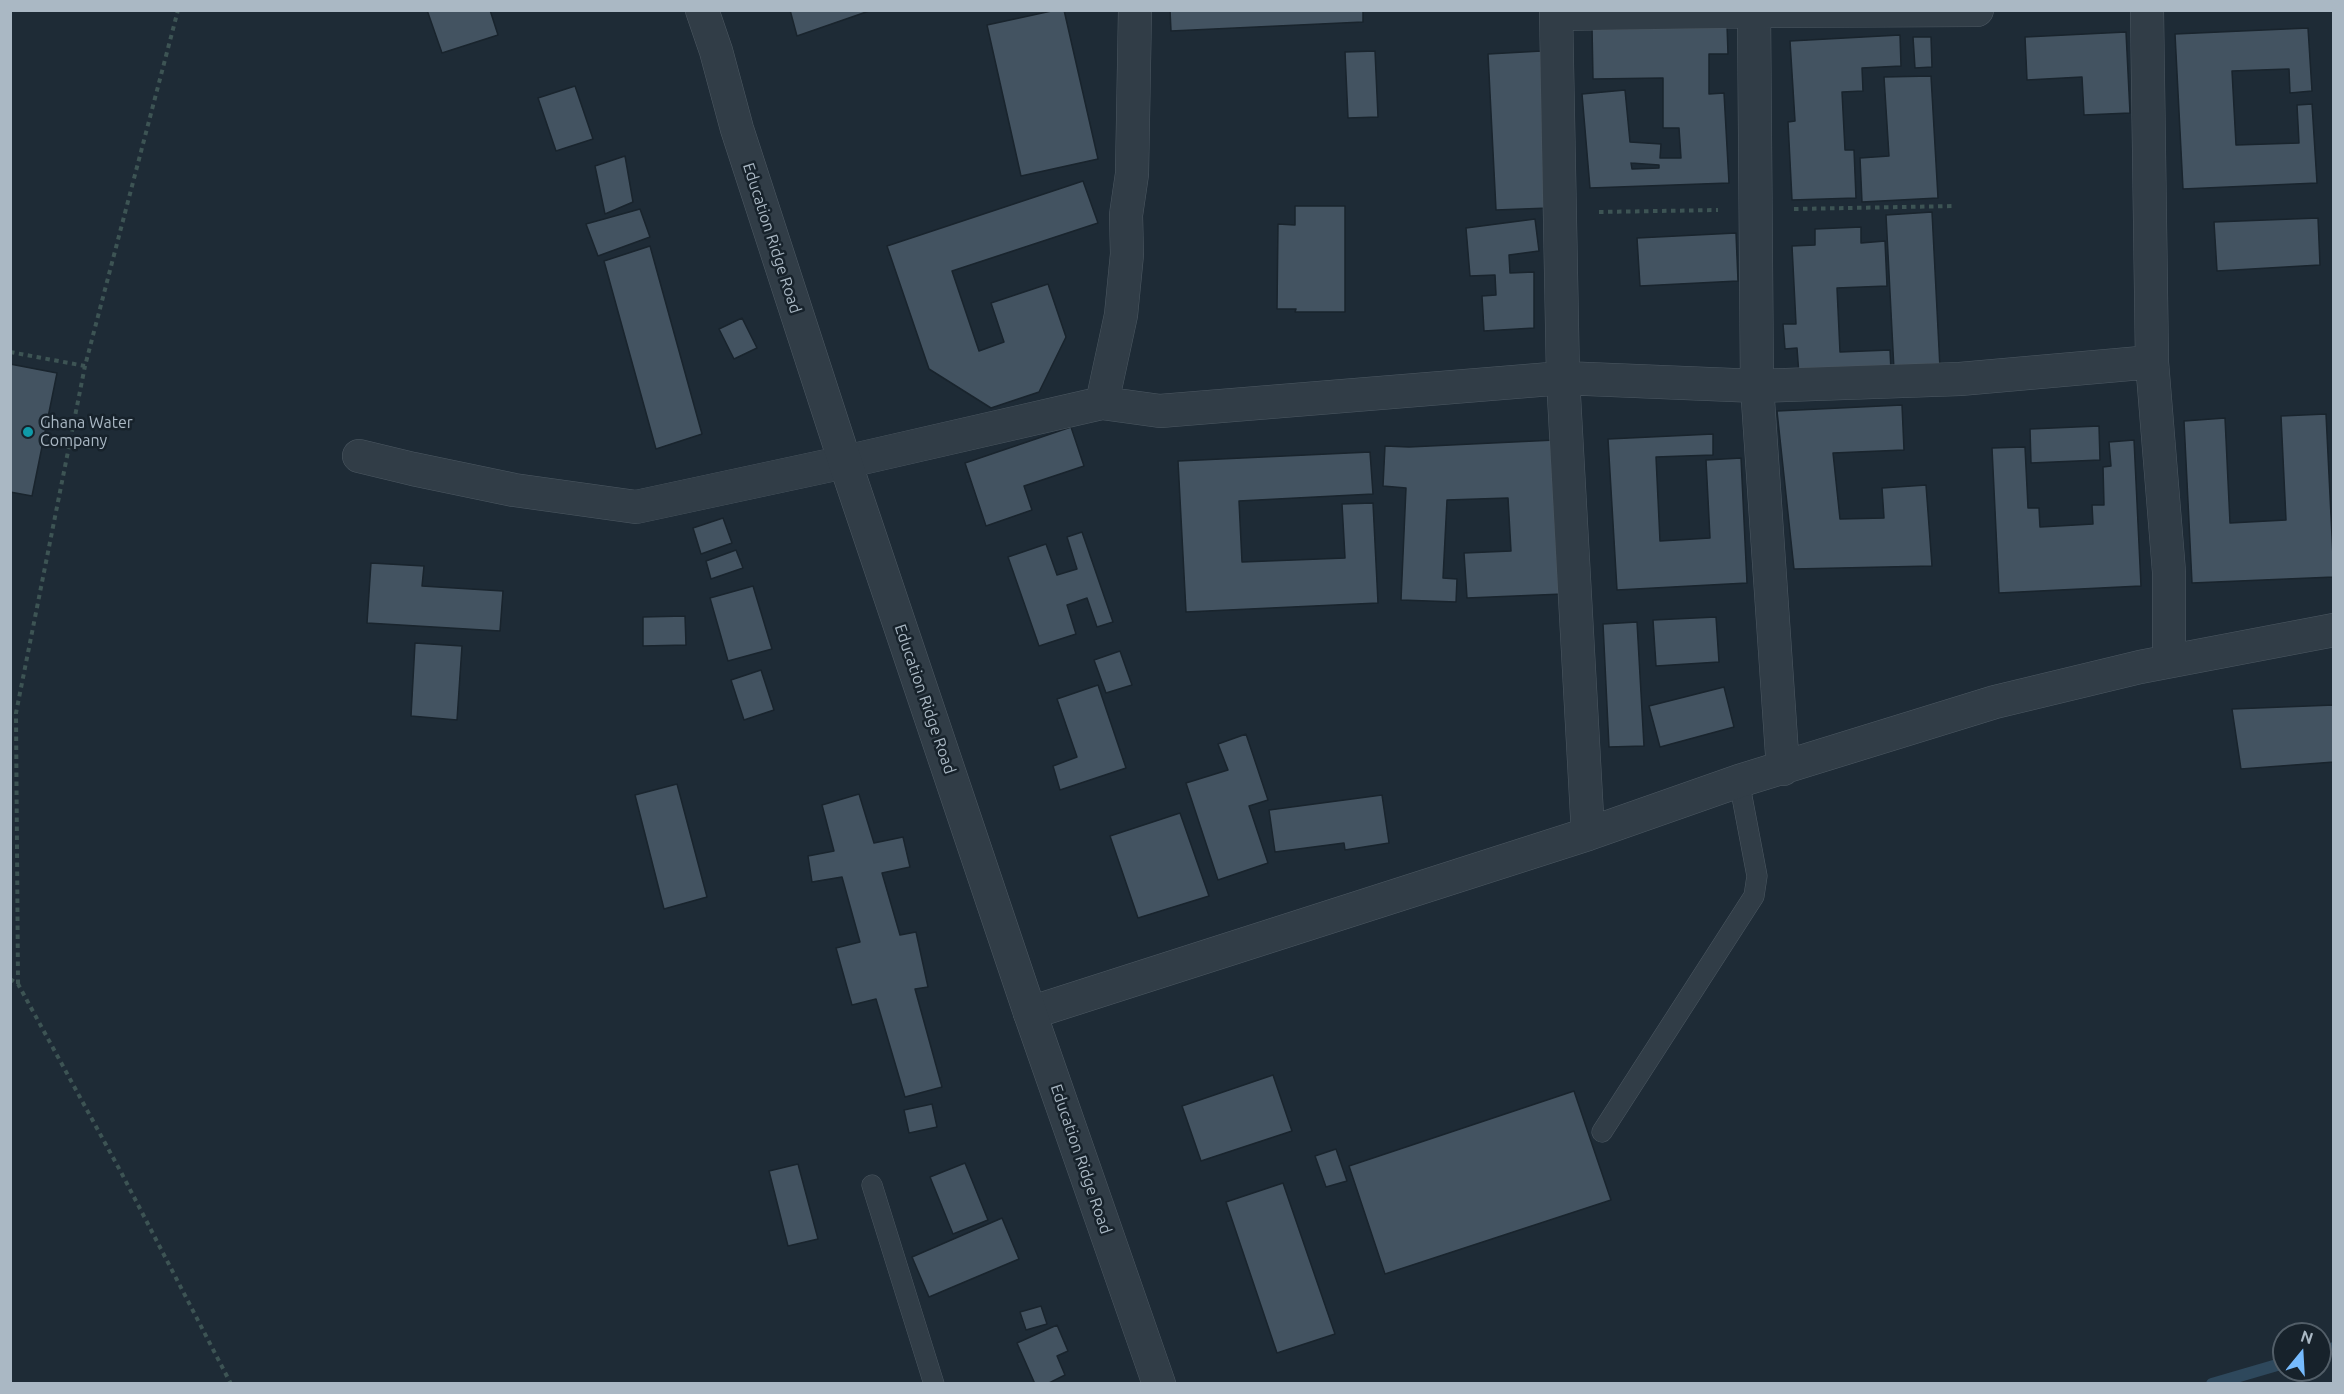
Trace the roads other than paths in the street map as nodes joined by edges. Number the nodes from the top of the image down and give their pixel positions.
1 (702, 10) edge
2 (1135, 10) edge
3 (1754, 10) edge
4 (1977, 10) edge
5 (2147, 10) edge
6 (1556, 12) edge
7 (2152, 362) junction
8 (1563, 378) junction
9 (1757, 386) junction
10 (1102, 403) junction
11 (359, 456) dead end
12 (845, 462) junction
13 (2334, 630) edge
14 (2169, 661) junction
15 (1783, 769) junction
16 (1739, 781) junction
17 (1588, 834) junction
18 (1030, 1013) junction
19 (1602, 1132) dead end
20 (872, 1185) dead end
21 (934, 1383) edge
22 (1160, 1383) edge

1 - 12 street, Education Ridge Road
2 - 10 street
3 - 4 street
3 - 6 street
3 - 9 street
5 - 7 street
6 - 8 street
7 - 9 street
7 - 14 street
8 - 9 street
8 - 10 street
8 - 17 street
9 - 15 street
10 - 12 street
11 - 12 street
12 - 18 street, Education Ridge Road
13 - 14 street
14 - 15 street
15 - 16 street
16 - 17 street
16 - 19 lane
17 - 18 street
18 - 22 street, Education Ridge Road
20 - 21 lane

